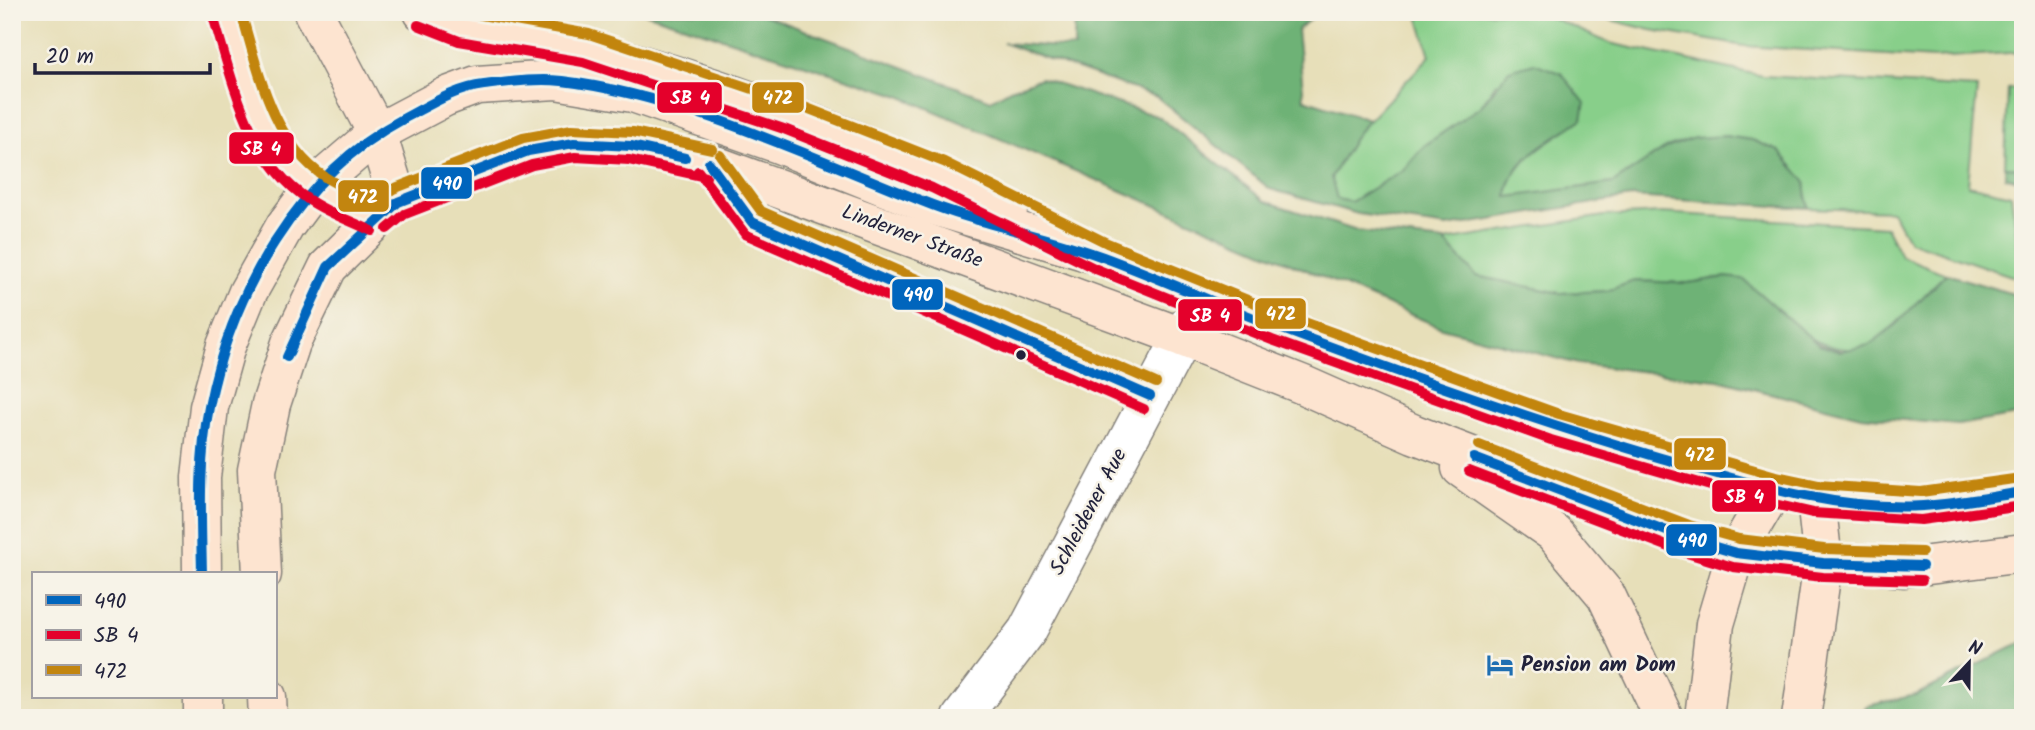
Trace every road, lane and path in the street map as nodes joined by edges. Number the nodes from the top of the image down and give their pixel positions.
1 (226, 12) edge
2 (313, 12) edge
3 (423, 12) edge
4 (377, 133) junction
5 (709, 163) junction
6 (314, 187) junction
7 (388, 210) junction
8 (1101, 256) junction
9 (1203, 298) junction
10 (1182, 337) junction
11 (1150, 396) junction
12 (1414, 434) junction
13 (1773, 490) junction
14 (2023, 492) edge
15 (1816, 499) junction
16 (1736, 553) junction
17 (2023, 553) edge
18 (1823, 563) junction
19 (202, 572) edge
20 (262, 572) edge
21 (203, 698) edge
22 (267, 698) edge
23 (203, 718) edge
24 (268, 718) edge
25 (961, 718) edge
26 (1664, 718) edge
27 (1704, 718) edge
28 (1801, 718) edge

1 - 6 main road
2 - 4 main road
3 - 8 main road
4 - 6 main road, Linderner Straße
4 - 7 main road
4 - 8 main road, Linderner Straße
5 - 7 main road, Linderner Straße
5 - 10 main road, Linderner Straße
5 - 11 lane
6 - 7 main road
6 - 19 main road, Linderner Straße
7 - 20 main road
8 - 9 main road, Linderner Straße
9 - 10 street, Schleidener Aue
9 - 13 main road, Linderner Straße
10 - 11 street, Schleidener Aue
10 - 12 main road, Linderner Straße
11 - 25 street, Schleidener Aue
12 - 16 main road, Linderner Straße
12 - 26 main road, Linderner Straße
13 - 15 main road, Linderner Straße
13 - 16 main road
14 - 15 main road, Linderner Straße
15 - 18 main road
16 - 18 main road, Linderner Straße
16 - 27 main road
17 - 18 main road, Linderner Straße
18 - 28 main road
21 - 23 main road
22 - 24 main road

